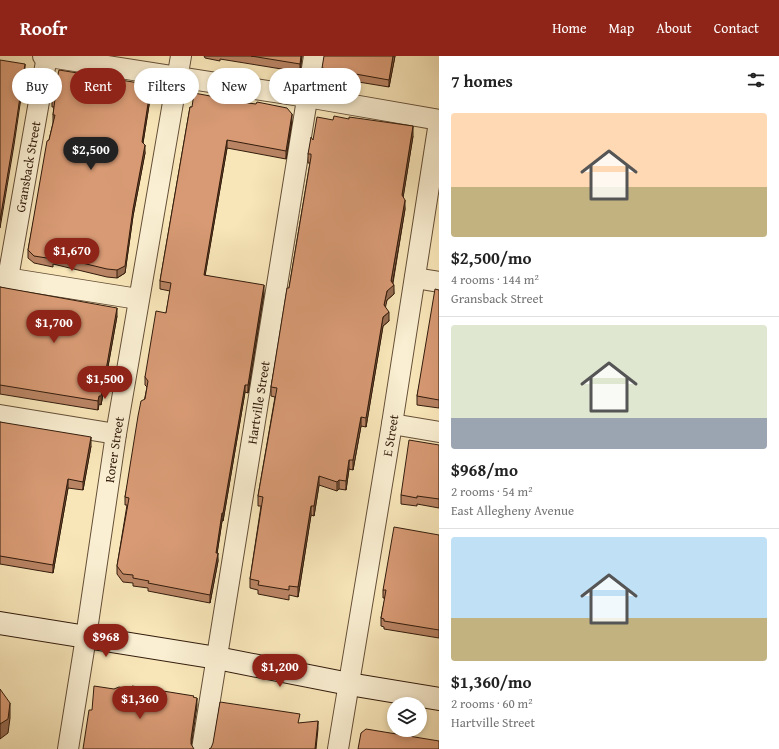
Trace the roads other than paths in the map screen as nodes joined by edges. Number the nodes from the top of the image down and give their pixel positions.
1 (45, 56) edge
2 (181, 56) edge
3 (314, 56) edge
4 (179, 68) edge
5 (312, 68) edge
6 (134, 69) edge
7 (199, 79) edge
8 (269, 91) edge
9 (173, 104) edge
10 (306, 104) edge
11 (346, 104) edge
12 (439, 121) edge
13 (4, 277) edge
14 (415, 278) junction
15 (439, 282) edge
16 (138, 299) junction
17 (0, 415) edge
18 (392, 424) junction
19 (439, 432) edge
20 (116, 434) junction
21 (0, 623) edge
22 (86, 637) junction
23 (218, 658) junction
24 (348, 684) junction
25 (439, 699) edge
26 (68, 749) edge
27 (202, 749) edge
28 (338, 749) edge

1 - 6 street
1 - 13 street, Gransback Street
2 - 4 street, Rorer Street
3 - 5 street, Hartville Street
7 - 8 street
9 - 16 street, Rorer Street
10 - 23 street, Hartville Street
11 - 12 street
12 - 14 street, E Street
13 - 16 street
14 - 15 street
14 - 18 street, E Street
16 - 20 street, Rorer Street
17 - 20 street
18 - 19 street
18 - 24 street, E Street
20 - 22 street, Rorer Street
21 - 22 main road
22 - 23 main road
22 - 26 street, Rorer Street
23 - 24 main road
23 - 27 street, Hartville Street
24 - 25 main road
24 - 28 street, E Street

